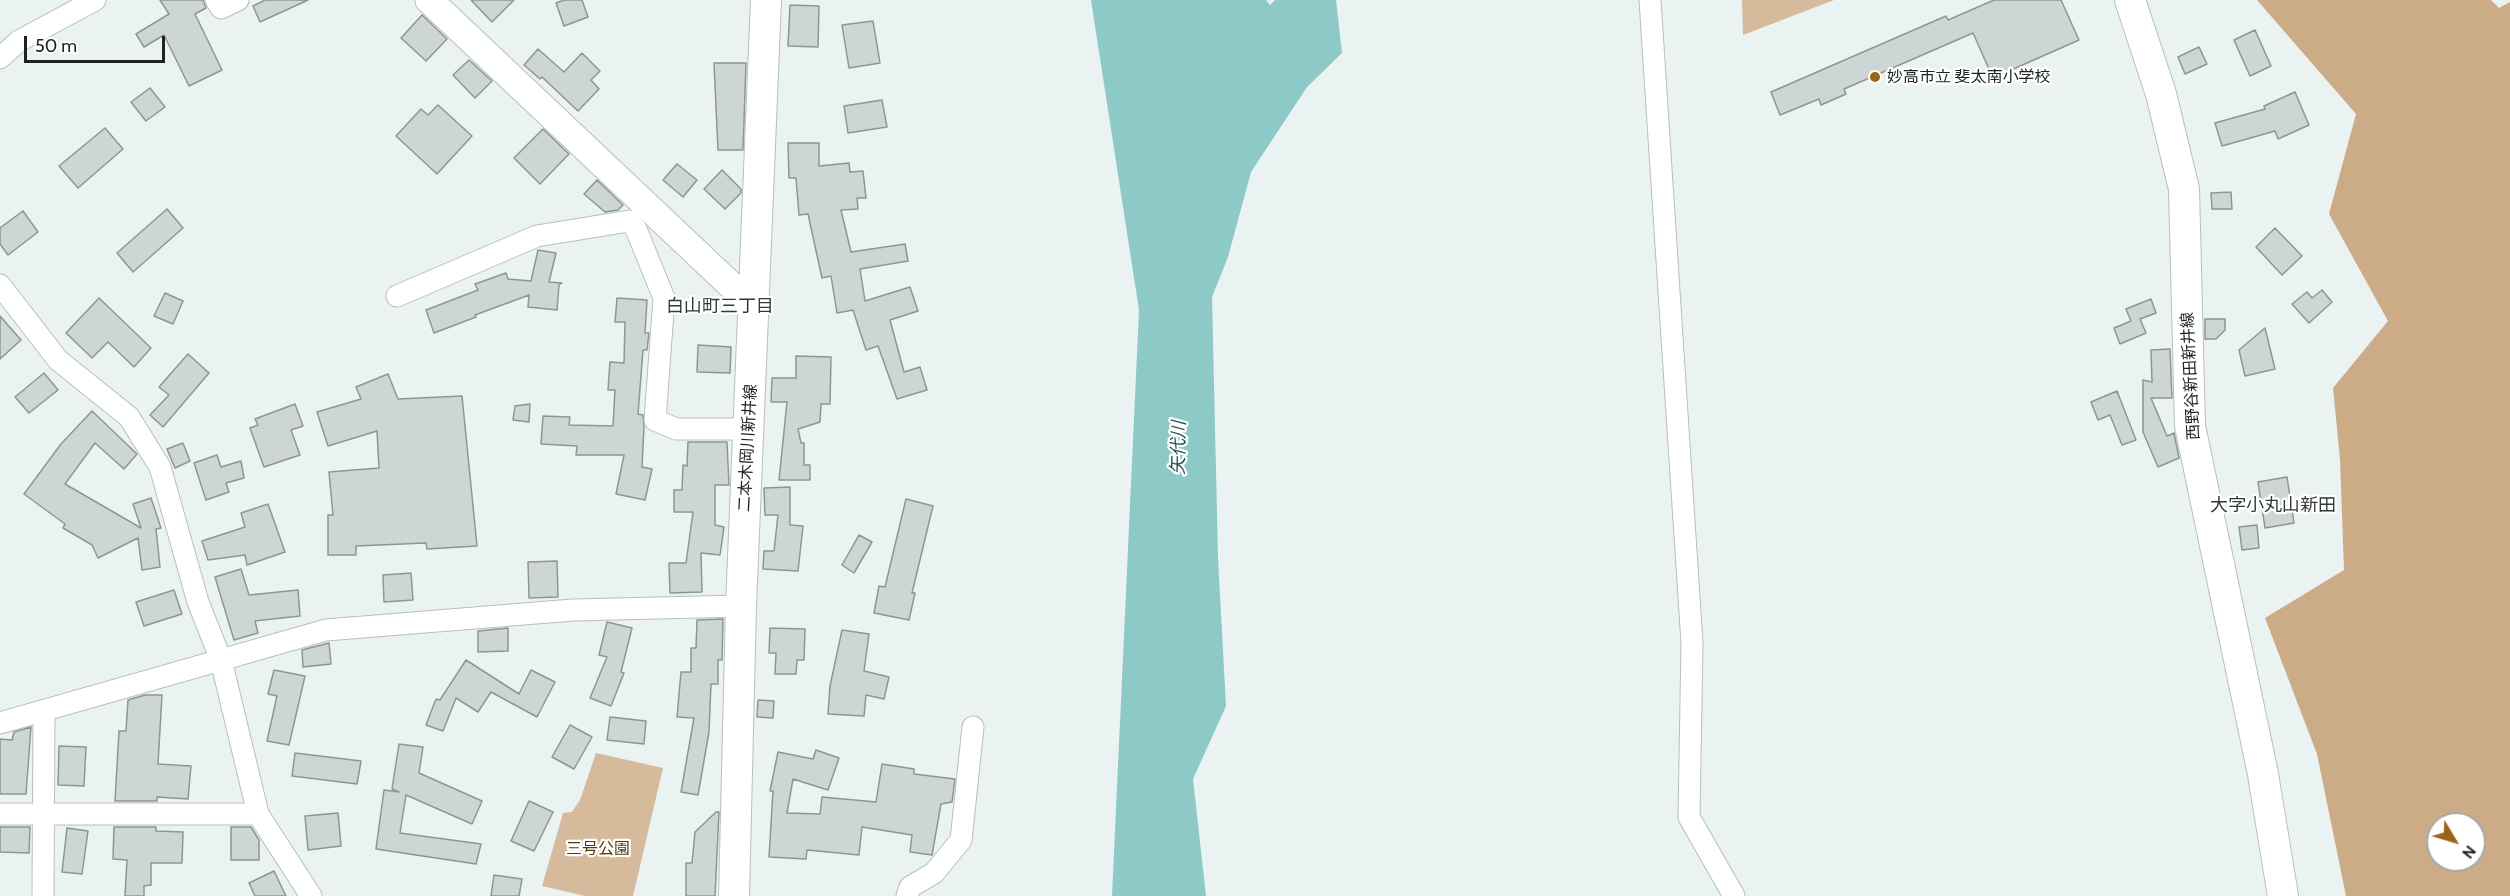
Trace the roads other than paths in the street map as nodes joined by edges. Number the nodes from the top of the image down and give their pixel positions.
1 (95, 0) edge
2 (216, 0) edge
3 (238, 0) edge
4 (429, 0) edge
5 (766, 0) edge
6 (1650, 0) edge
7 (2130, 0) edge
8 (0, 58) edge
9 (637, 212) junction
10 (0, 285) edge
11 (397, 296) dead end
12 (754, 307) junction
13 (748, 429) junction
14 (741, 606) junction
15 (221, 660) junction
16 (44, 711) junction
17 (0, 723) edge
18 (973, 727) dead end
19 (0, 814) edge
20 (43, 814) junction
21 (258, 814) junction
22 (43, 896) edge
23 (311, 896) edge
24 (734, 896) edge
25 (907, 896) edge
26 (1734, 896) edge
27 (2283, 896) edge

1 - 8 street
2 - 3 street
4 - 9 street
5 - 12 main road, 二本木岡川新井線
6 - 26 street
7 - 27 main road, 西野谷新田新井線
9 - 11 street
9 - 12 street
9 - 13 street
10 - 15 street
12 - 13 main road, 二本木岡川新井線
13 - 14 main road, 二本木岡川新井線
14 - 15 street
14 - 24 main road, 二本木岡川新井線
15 - 16 street
15 - 21 street
16 - 17 street
16 - 20 street
18 - 25 street
19 - 20 street
20 - 21 street
20 - 22 street
21 - 23 street

